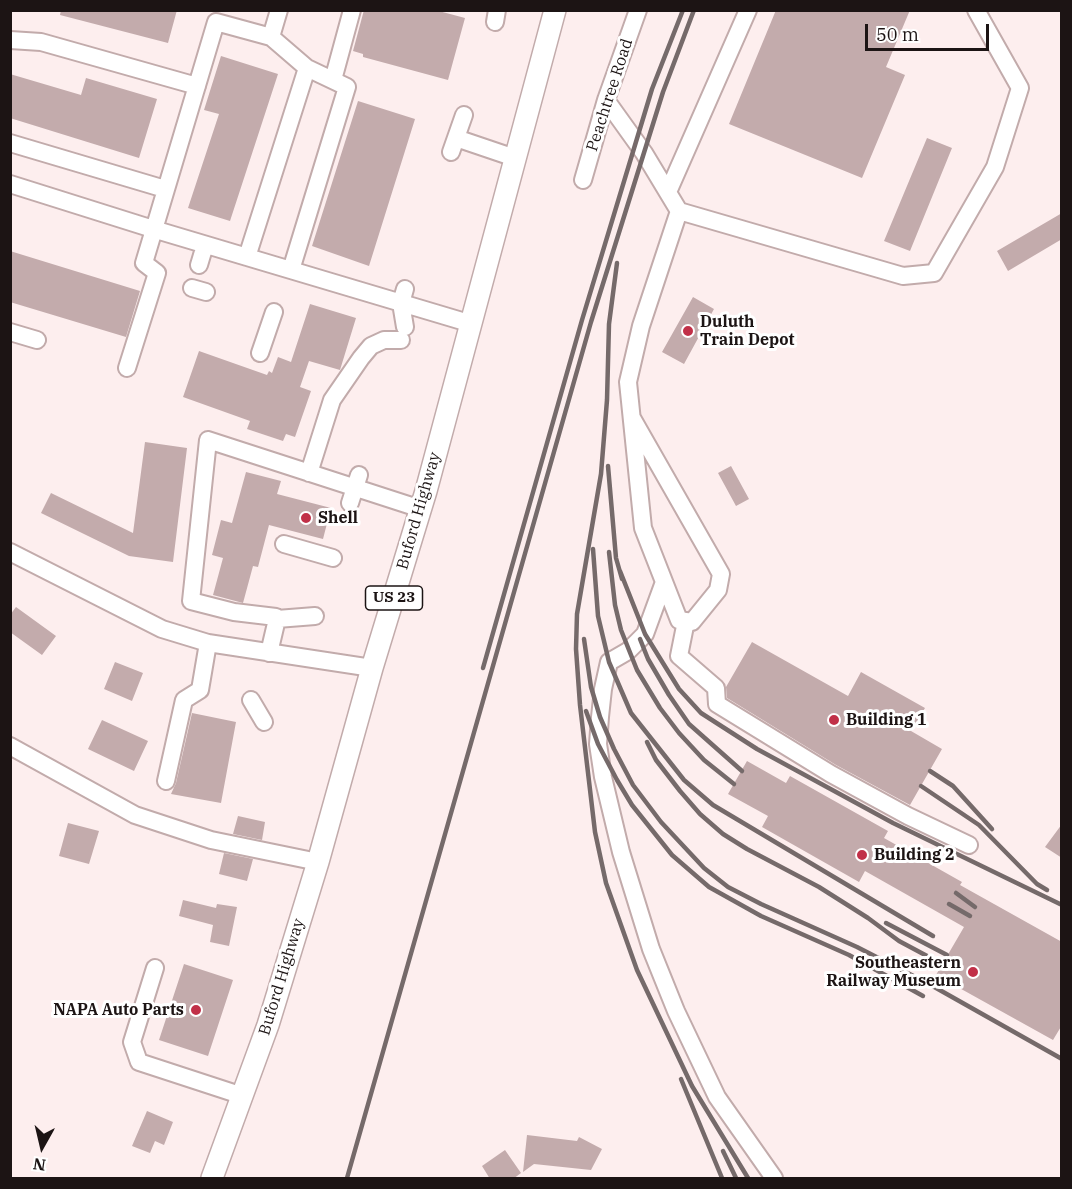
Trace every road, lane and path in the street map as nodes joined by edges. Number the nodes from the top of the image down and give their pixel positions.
1 (279, 10) edge
2 (352, 10) edge
3 (555, 10) edge
4 (638, 10) edge
5 (748, 10) edge
6 (976, 10) edge
7 (212, 16) edge
8 (271, 38) junction
9 (10, 40) edge
10 (307, 68) junction
11 (333, 80) junction
12 (197, 86) junction
13 (606, 100) junction
14 (464, 115) dead end
15 (10, 142) edge
16 (515, 158) junction
17 (583, 180) dead end
18 (10, 184) edge
19 (165, 189) junction
20 (668, 192) junction
21 (679, 212) junction
22 (153, 230) junction
23 (205, 245) junction
24 (247, 257) junction
25 (199, 265) dead end
26 (291, 270) junction
27 (403, 296) junction
28 (274, 312) dead end
29 (472, 324) junction
30 (10, 332) edge
31 (38, 340) dead end
32 (260, 353) dead end
33 (128, 368) dead end
34 (632, 418) junction
35 (309, 473) junction
36 (421, 509) junction
37 (284, 544) dead end
38 (10, 552) edge
39 (333, 558) dead end
40 (664, 582) junction
41 (268, 602) dead end
42 (315, 616) dead end
43 (277, 618) junction
44 (686, 621) junction
45 (208, 643) junction
46 (269, 653) junction
47 (372, 668) junction
48 (251, 700) dead end
49 (264, 722) dead end
50 (10, 746) edge
51 (166, 781) dead end
52 (969, 845) dead end
53 (318, 862) junction
54 (155, 968) dead end
55 (243, 1096) junction
56 (213, 1179) edge
57 (774, 1179) edge

1 - 8 street
2 - 11 street
3 - 16 main road, Buford Highway / US 23
4 - 13 street, Peachtree Road
5 - 20 street
6 - 21 street
7 - 8 street
7 - 12 street
8 - 10 street
9 - 12 street
10 - 11 street
10 - 24 street
11 - 26 street
12 - 19 street
13 - 17 street, Peachtree Road
13 - 20 street
14 - 16 street
15 - 19 street
16 - 29 main road, Buford Highway / US 23
18 - 22 street
19 - 22 street
20 - 21 street
21 - 34 street
22 - 23 street
22 - 33 street
23 - 24 street
23 - 25 street
24 - 26 street
26 - 27 street
27 - 29 street
27 - 35 street
28 - 32 street
29 - 36 main road, Buford Highway / US 23
30 - 31 street
34 - 40 street
34 - 44 street
35 - 36 street
35 - 43 street
36 - 47 main road, Buford Highway / US 23
37 - 39 street
38 - 45 street
40 - 44 street
40 - 57 street
41 - 43 street
42 - 43 street
43 - 46 street
44 - 52 street
45 - 46 street
45 - 51 street
46 - 47 street
47 - 53 main road, Buford Highway / US 23
48 - 49 street
50 - 53 street
53 - 55 main road, Buford Highway / US 23
54 - 55 street
55 - 56 main road, Buford Highway / US 23

